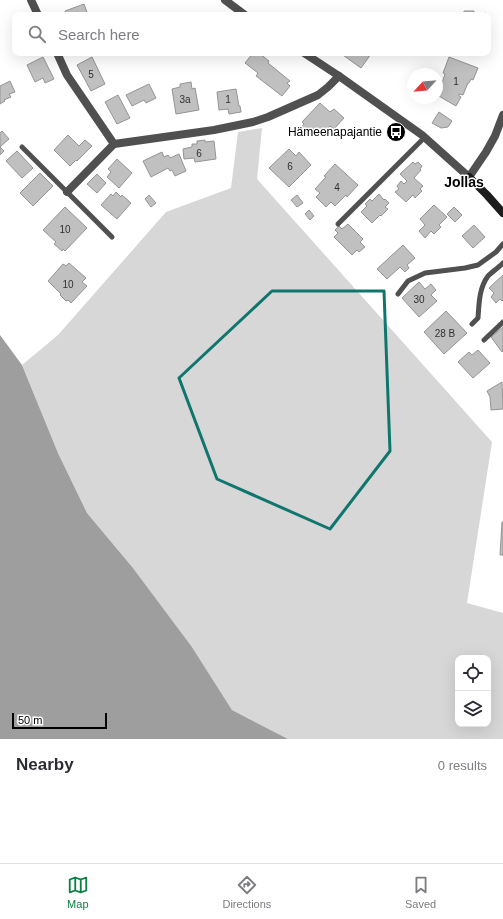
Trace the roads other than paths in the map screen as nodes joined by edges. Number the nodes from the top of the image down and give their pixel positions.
1 (31, 0) edge
2 (225, 0) edge
3 (37, 12) edge
4 (241, 12) edge
5 (58, 56) edge
6 (308, 56) edge
7 (338, 76) junction
8 (503, 114) edge
9 (425, 137) junction
10 (114, 144) junction
11 (22, 147) dead end
12 (469, 177) junction
13 (67, 192) junction
14 (503, 213) edge
15 (338, 224) dead end
16 (112, 237) dead end
17 (503, 244) edge
18 (503, 263) edge
19 (398, 294) dead end
20 (503, 322) edge
21 (472, 324) dead end
22 (484, 340) dead end

1 - 3 street
2 - 4 street
5 - 10 street
6 - 7 street
7 - 9 street
7 - 10 street
8 - 12 street
9 - 12 street
9 - 15 lane
10 - 13 street
11 - 13 lane
12 - 14 main road
13 - 16 lane
17 - 19 lane
18 - 21 lane
20 - 22 lane

